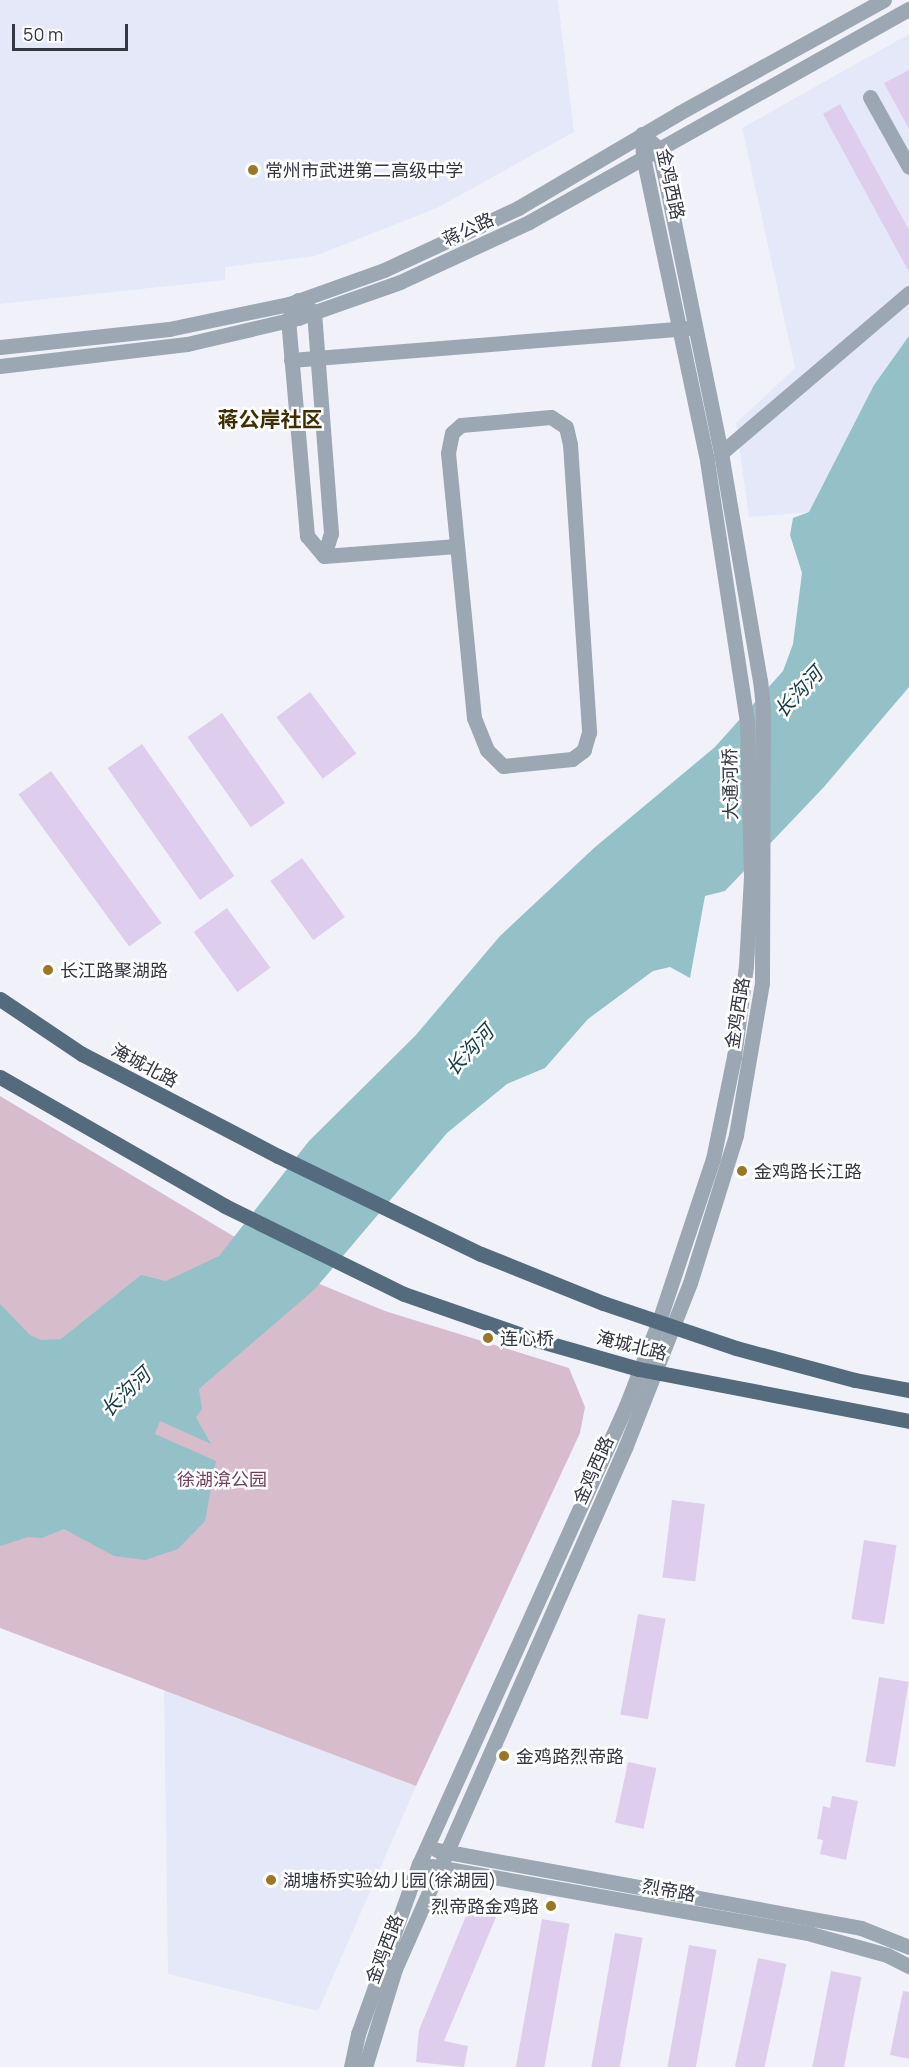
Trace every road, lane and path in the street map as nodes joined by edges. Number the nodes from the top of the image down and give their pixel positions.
1 (884, 0) edge
2 (909, 9) edge
3 (870, 97) dead end
4 (642, 134) junction
5 (658, 148) junction
6 (643, 156) junction
7 (909, 168) edge
8 (909, 293) edge
9 (298, 300) junction
10 (314, 312) junction
11 (288, 320) junction
12 (688, 328) junction
13 (0, 347) edge
14 (317, 358) junction
15 (291, 360) junction
16 (0, 366) edge
17 (721, 453) junction
18 (457, 546) junction
19 (324, 556) junction
20 (760, 681) joint
21 (744, 691) joint
22 (764, 863) joint
23 (751, 876) joint
24 (0, 999) edge
25 (0, 1077) edge
26 (666, 1323) junction
27 (647, 1370) junction
28 (855, 1380) junction
29 (909, 1381) edge
30 (909, 1390) edge
31 (907, 1422) edge
32 (428, 1848) junction
33 (445, 1851) junction
34 (419, 1864) junction
35 (438, 1868) junction
36 (909, 1947) edge
37 (909, 1966) edge
38 (351, 2067) edge
39 (365, 2067) edge

1 - 4 street, 蒋公路
2 - 5 street, 蒋公路
3 - 7 street
4 - 5 street, 金鸡西路
4 - 6 street, 金鸡西路
4 - 9 street, 蒋公路
5 - 6 street, 蒋公路
5 - 12 street, 金鸡西路
6 - 10 street, 蒋公路
6 - 12 street, 金鸡西路
8 - 17 street
9 - 10 street
9 - 11 street
9 - 13 street, 蒋公路
10 - 11 street, 蒋公路
10 - 14 street
11 - 15 street
11 - 16 street, 蒋公路
12 - 14 street
12 - 17 street, 金鸡西路
12 - 21 street, 金鸡西路
14 - 15 street
14 - 19 street
15 - 19 street
17 - 20 street, 金鸡西路
18 - 18 street
18 - 19 street
20 - 22 street, 大通河桥
21 - 23 street, 大通河桥
22 - 26 street, 金鸡西路
23 - 26 street, 金鸡西路
24 - 26 main road, 淹城北路
25 - 27 main road, 淹城北路
26 - 27 street, 金鸡西路
26 - 28 main road, 淹城北路
27 - 31 main road, 淹城北路
27 - 32 street, 金鸡西路
27 - 33 street, 金鸡西路
28 - 29 main road
28 - 30 main road, 淹城北路
32 - 33 street, 烈帝路
32 - 34 street, 金鸡西路
33 - 35 street, 金鸡西路
33 - 36 street, 烈帝路
34 - 35 street, 烈帝路
34 - 38 street, 金鸡西路
35 - 37 street, 烈帝路
35 - 39 street, 金鸡西路

